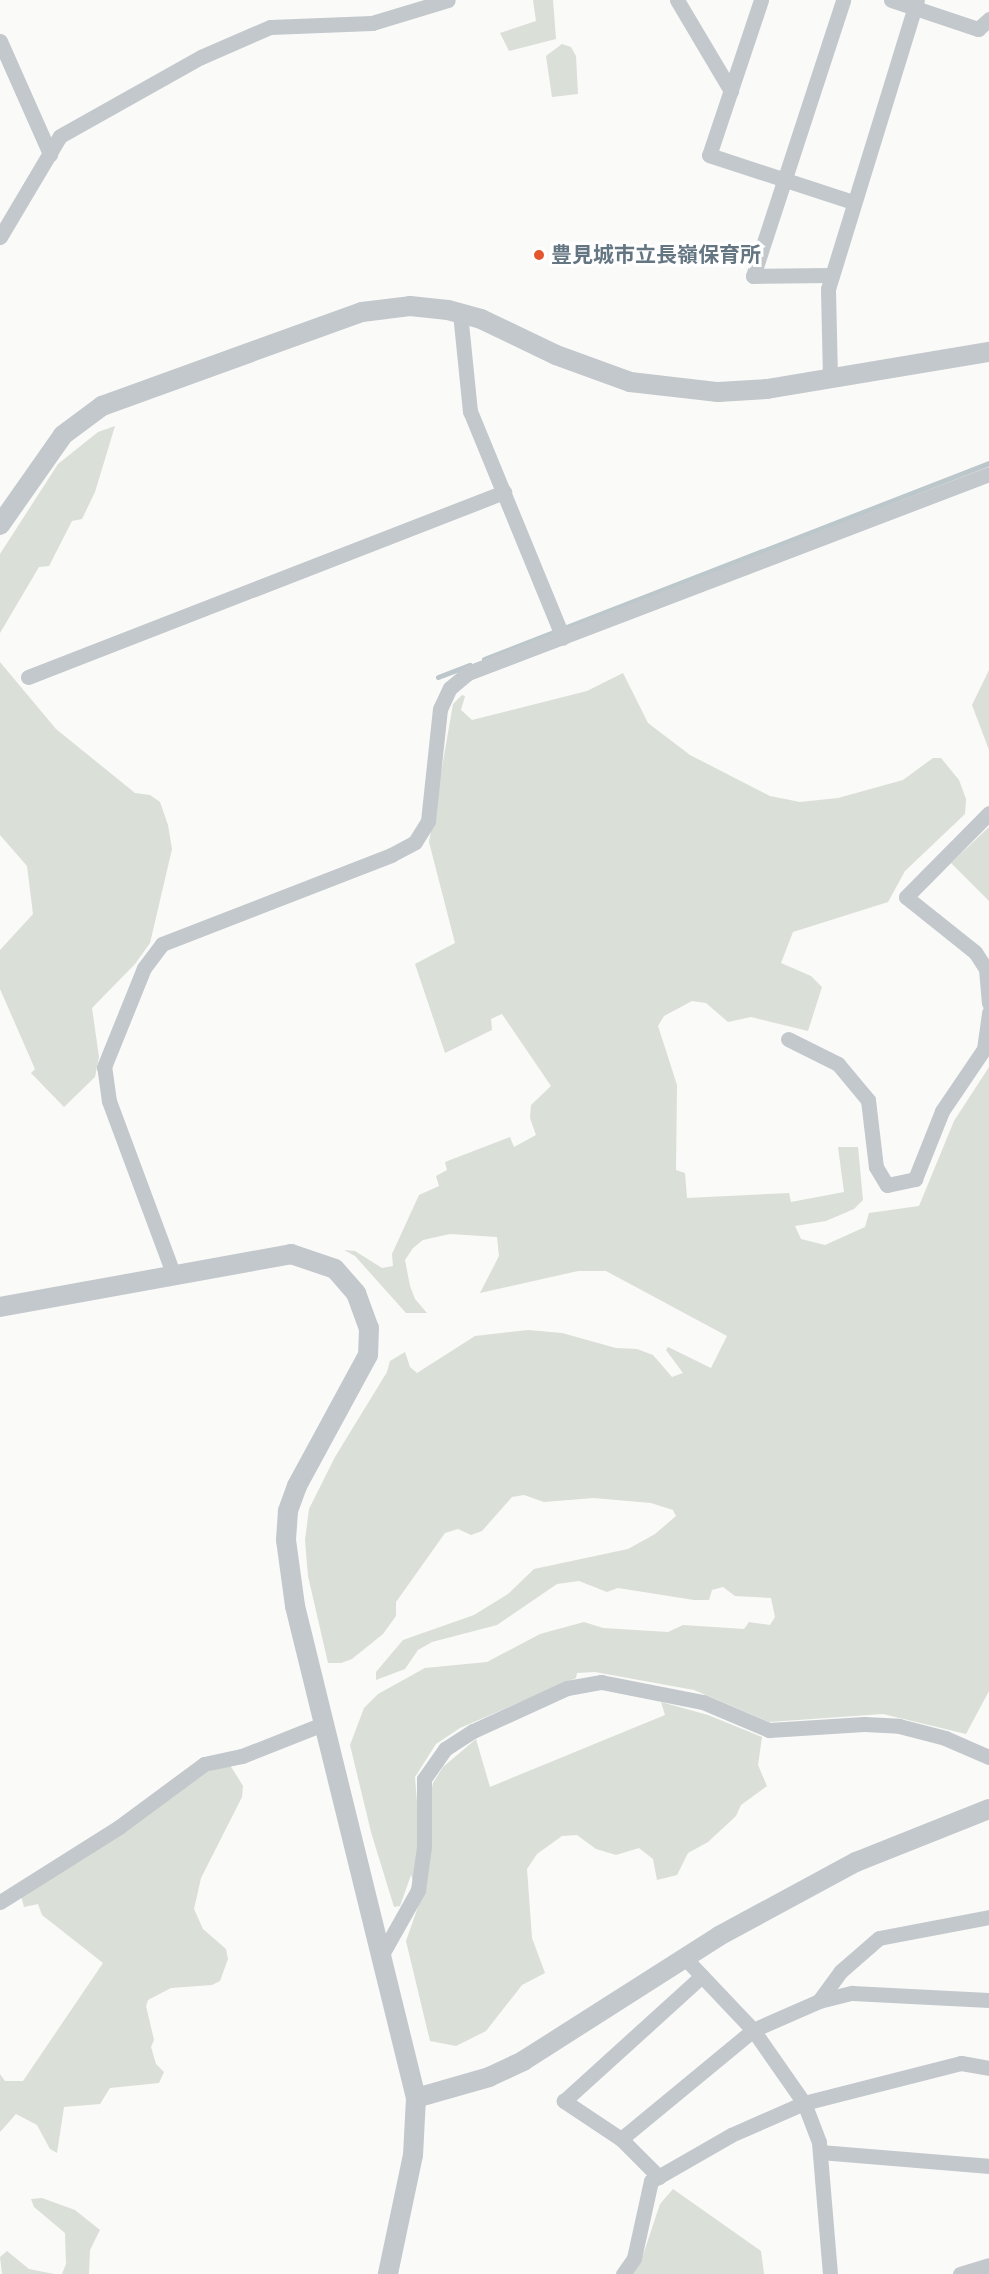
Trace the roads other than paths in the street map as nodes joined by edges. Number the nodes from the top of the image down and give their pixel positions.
1 (448, 0) edge
2 (677, 0) edge
3 (761, 0) edge
4 (843, 0) edge
5 (891, 0) edge
6 (916, 4) edge
7 (989, 19) edge
8 (0, 41) edge
9 (731, 91) junction
10 (50, 154) junction
11 (783, 179) junction
12 (853, 202) junction
13 (0, 237) edge
14 (832, 275) junction
15 (460, 313) junction
16 (989, 352) edge
17 (830, 378) junction
18 (989, 474) edge
19 (504, 492) junction
20 (0, 525) edge
21 (563, 638) junction
22 (28, 677) dead end
23 (989, 813) edge
24 (989, 1003) edge
25 (989, 1012) edge
26 (788, 1040) dead end
27 (173, 1273) junction
28 (0, 1307) edge
29 (323, 1724) junction
30 (989, 1757) edge
31 (989, 1809) edge
32 (0, 1902) edge
33 (989, 1917) edge
34 (381, 1956) junction
35 (685, 1958) junction
36 (702, 1976) junction
37 (989, 2000) edge
38 (819, 2001) junction
39 (753, 2031) junction
40 (989, 2068) edge
41 (416, 2098) junction
42 (804, 2103) junction
43 (621, 2139) junction
44 (820, 2152) junction
45 (989, 2166) edge
46 (659, 2177) junction
47 (989, 2265) edge
48 (388, 2274) edge
49 (623, 2274) edge
50 (830, 2274) edge
51 (960, 2274) edge

1 - 10 street
2 - 9 street
3 - 9 street
4 - 11 street
5 - 6 street
6 - 7 street
6 - 12 street
8 - 10 street
9 - 11 street
10 - 13 street
11 - 12 street
11 - 14 street
12 - 14 street
14 - 17 street
15 - 17 street
15 - 19 street
15 - 20 street
16 - 17 street
18 - 21 street
19 - 21 street
19 - 22 street
21 - 27 street
23 - 24 street
25 - 26 street
27 - 28 street
27 - 29 street
29 - 32 street
29 - 34 street
30 - 34 street
31 - 35 street
33 - 38 street
34 - 41 street
35 - 36 street
35 - 41 street
36 - 39 street
36 - 43 street
37 - 38 street
38 - 39 street
39 - 42 street
39 - 43 street
40 - 42 street
41 - 48 street
42 - 44 street
42 - 46 street
43 - 46 street
44 - 45 street
44 - 50 street
46 - 49 street
47 - 51 street

